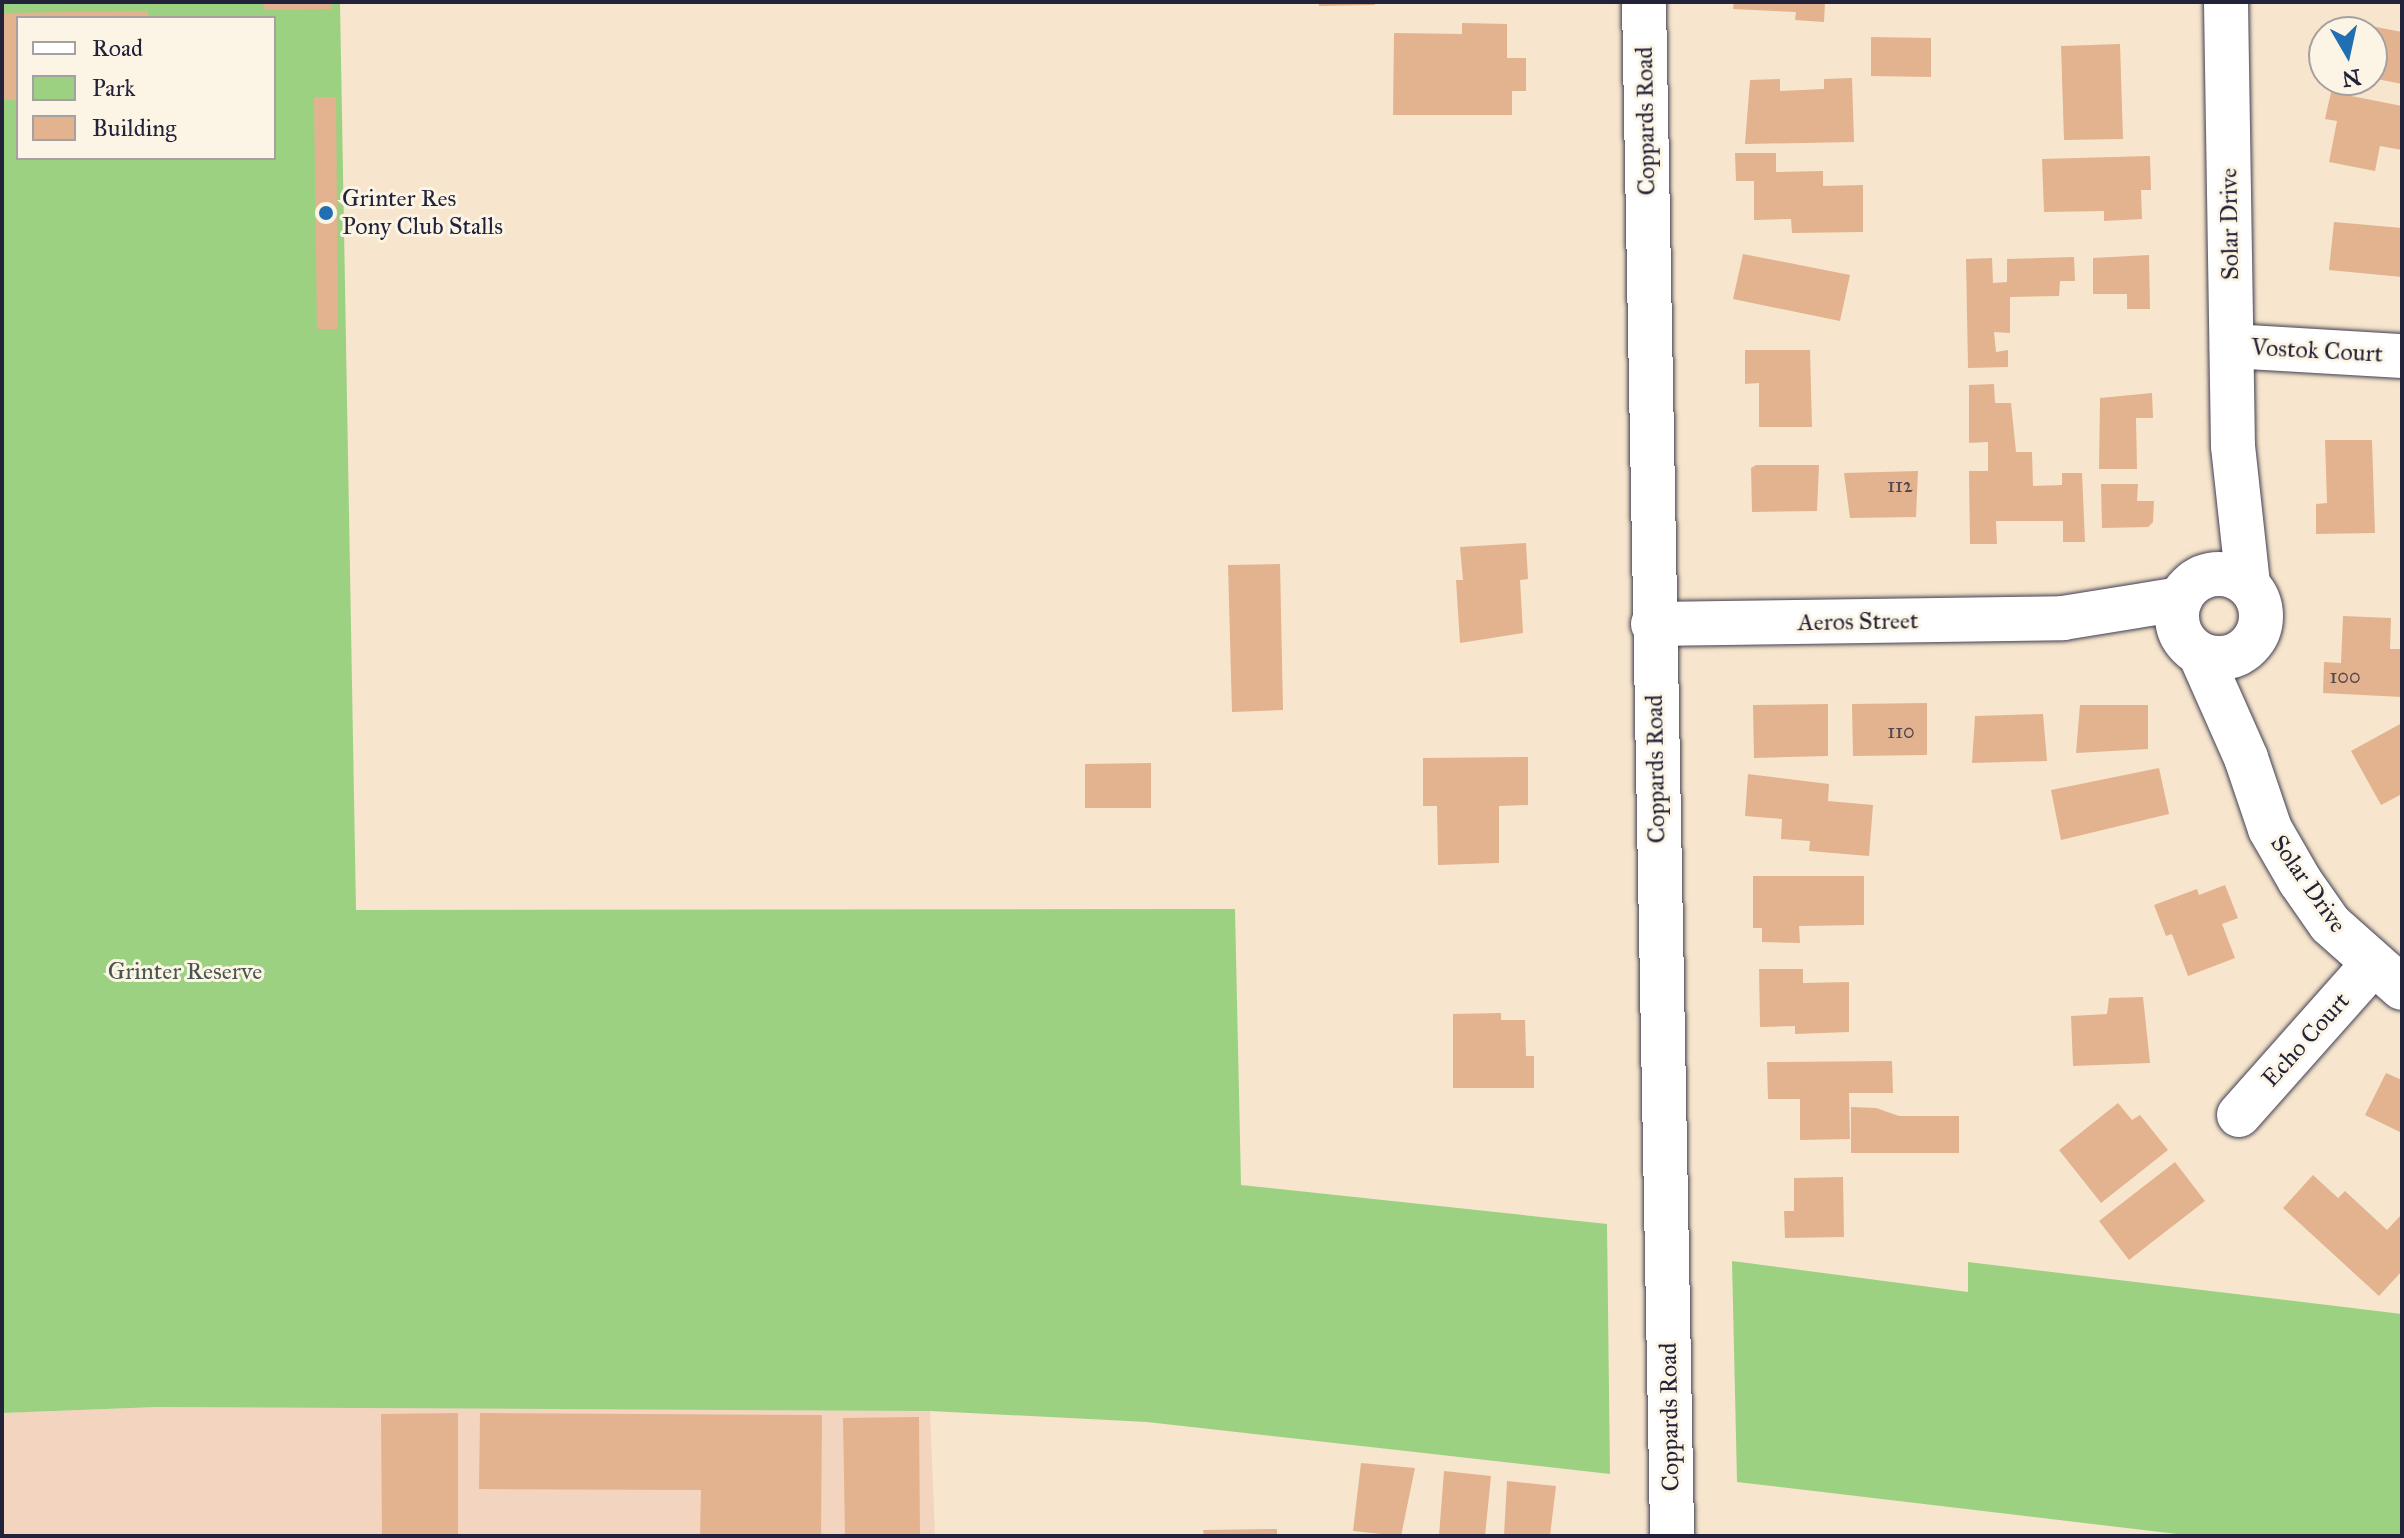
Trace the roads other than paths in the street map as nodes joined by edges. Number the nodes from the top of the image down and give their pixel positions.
1 (1644, 2) edge
2 (2226, 2) edge
3 (2232, 346) junction
4 (2402, 356) edge
5 (2204, 610) junction
6 (1653, 624) junction
7 (2245, 650) junction
8 (2246, 758) junction
9 (2387, 977) edge
10 (2239, 1115) dead end
11 (1672, 1536) edge

1 - 6 street, Coppards Road
2 - 3 street, Solar Drive
3 - 4 street, Vostok Court
3 - 5 street, Solar Drive
5 - 6 street, Aeros Street
5 - 7 street, Aeros Street
5 - 7 street
5 - 8 street, Solar Drive
6 - 11 street, Coppards Road
7 - 8 street, Solar Drive
8 - 9 street, Solar Drive
9 - 10 street, Echo Court

